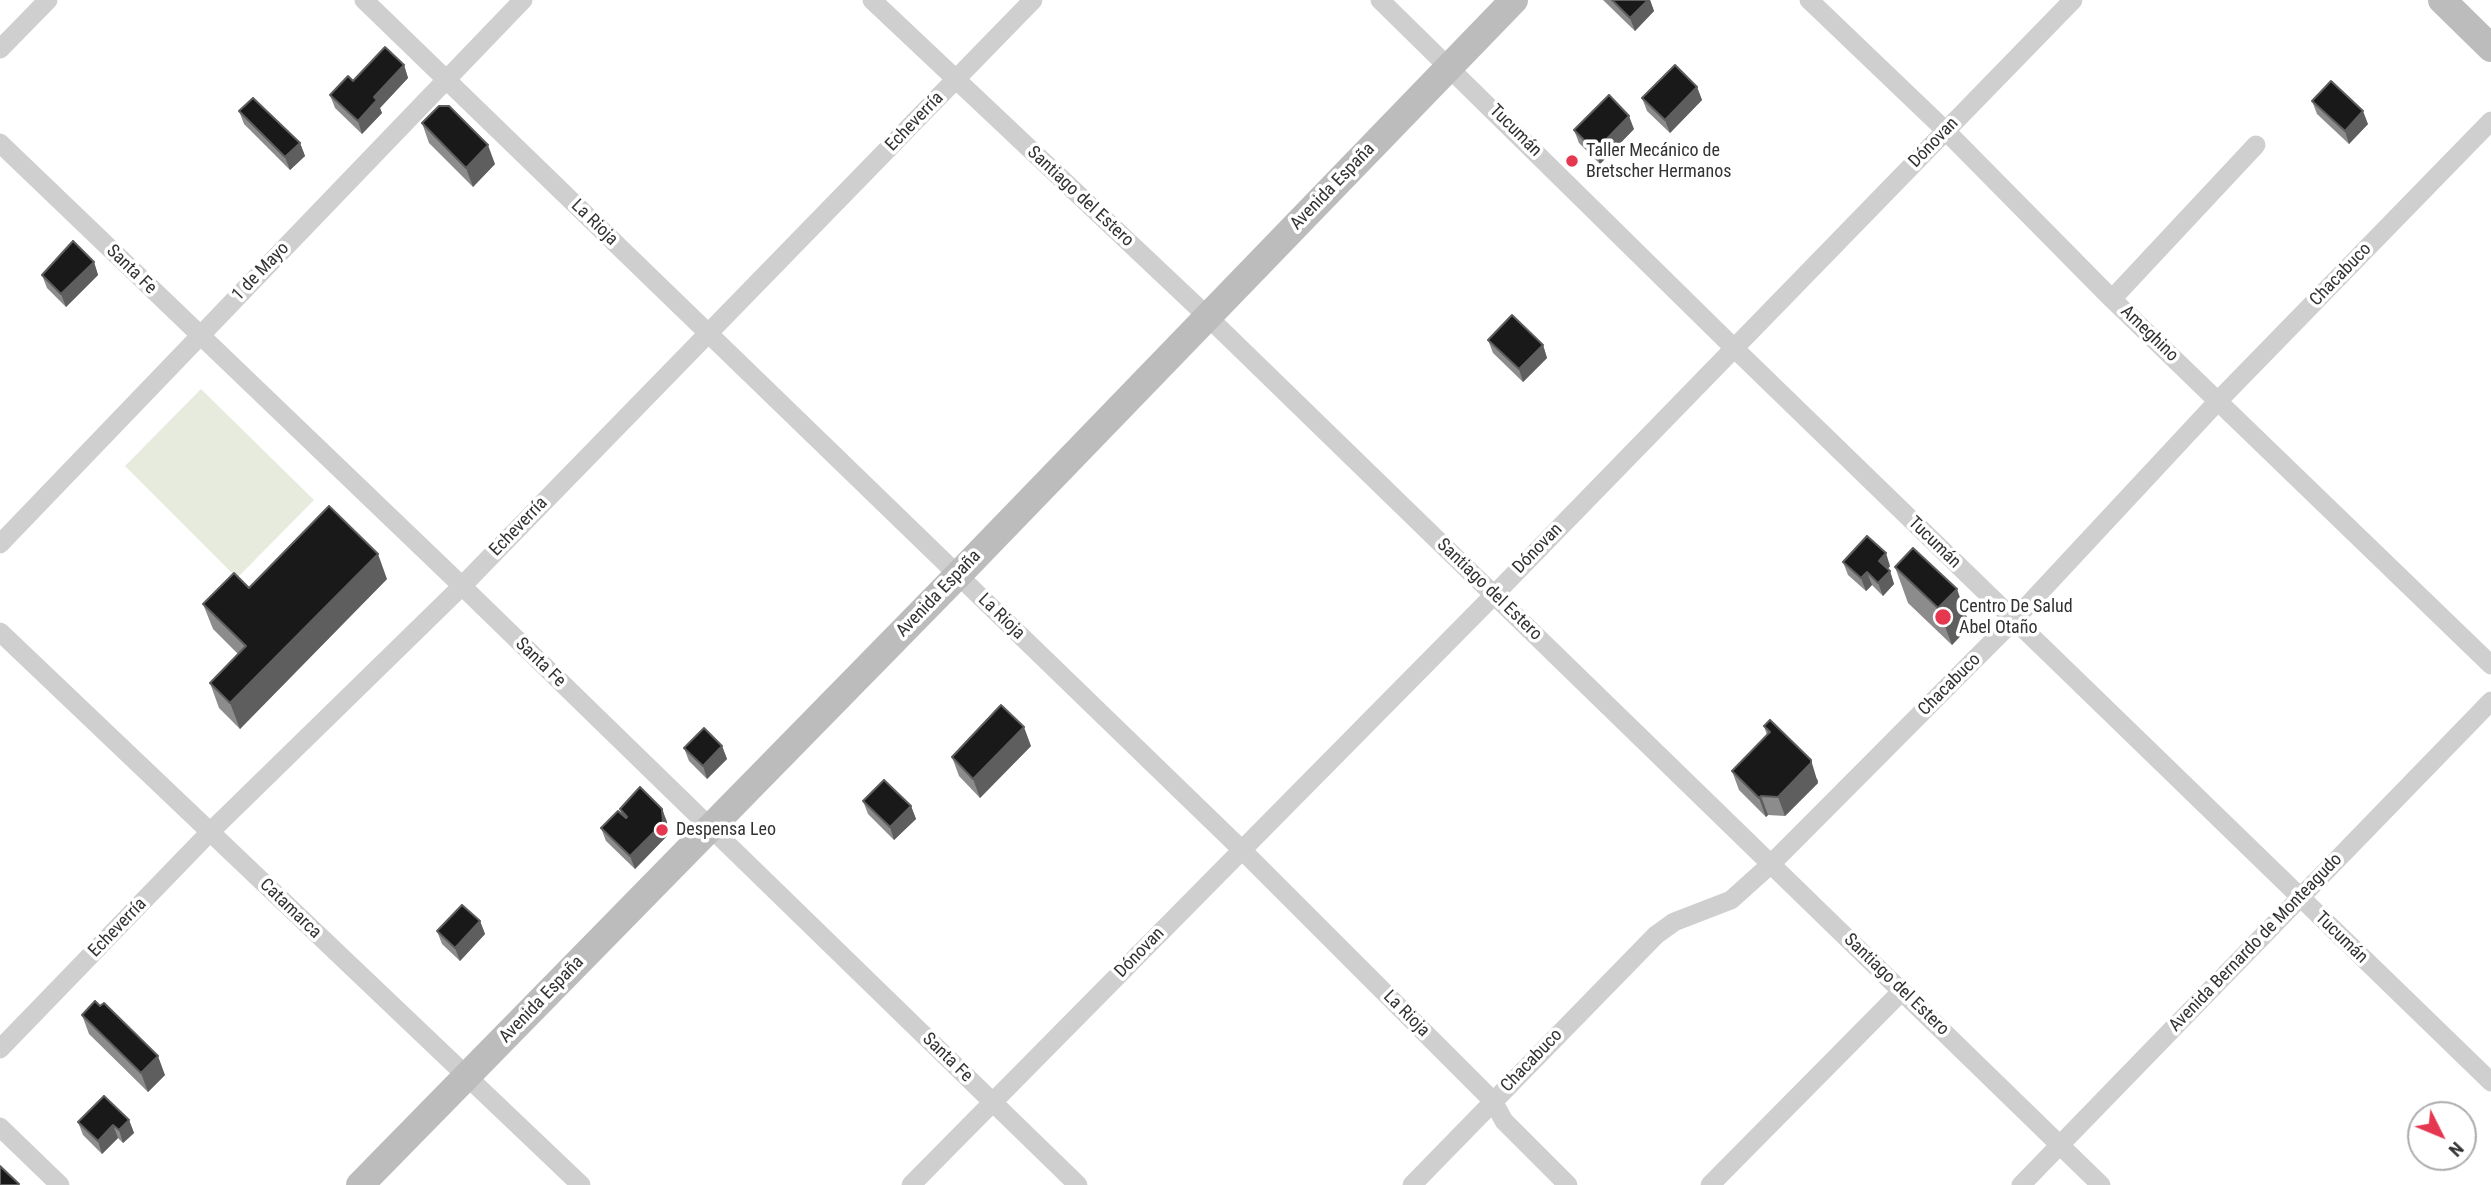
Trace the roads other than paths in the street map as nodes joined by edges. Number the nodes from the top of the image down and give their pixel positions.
1 (48, 0) edge
2 (364, 0) edge
3 (523, 0) edge
4 (872, 0) edge
5 (1032, 0) edge
6 (1380, 0) edge
7 (1514, 0) edge
8 (1809, 0) edge
9 (2073, 0) edge
10 (2442, 0) edge
11 (2491, 47) edge
12 (0, 49) edge
13 (1450, 66) junction
14 (447, 80) junction
15 (956, 80) junction
16 (2491, 121) edge
17 (1946, 131) junction
18 (0, 143) edge
19 (2256, 145) dead end
20 (2112, 299) junction
21 (1208, 317) junction
22 (708, 333) junction
23 (199, 335) junction
24 (1733, 347) junction
25 (2218, 401) junction
26 (0, 544) edge
27 (958, 575) junction
28 (462, 586) junction
29 (1494, 595) junction
30 (2014, 620) junction
31 (0, 632) edge
32 (2491, 665) edge
33 (2491, 701) edge
34 (710, 828) junction
35 (210, 832) junction
36 (1241, 849) junction
37 (1771, 864) junction
38 (2300, 898) junction
39 (1902, 991) junction
40 (0, 1049) edge
41 (467, 1077) junction
42 (2491, 1083) edge
43 (1493, 1101) junction
44 (994, 1102) junction
45 (0, 1127) edge
46 (2060, 1145) junction
47 (60, 1185) edge
48 (360, 1185) edge
49 (581, 1185) edge
50 (911, 1185) edge
51 (1078, 1185) edge
52 (1412, 1185) edge
53 (1568, 1185) edge
54 (1710, 1185) edge
55 (2021, 1185) edge
56 (2101, 1185) edge

1 - 12 street
2 - 14 street, La Rioja
3 - 14 street, 1 de Mayo
4 - 15 street, Santiago del Estero
5 - 15 street, Echeverría
6 - 13 street, Tucumán
7 - 13 street, Avenida España
8 - 17 street, Ameghino
9 - 17 street, Dónovan
10 - 11 street
13 - 21 street, Avenida España
13 - 24 street, Tucumán
14 - 22 street, La Rioja
14 - 23 street, 1 de Mayo
15 - 21 street, Santiago del Estero
15 - 22 street, Echeverría
16 - 25 street, Chacabuco
17 - 20 street, Ameghino
17 - 24 street, Dónovan
18 - 23 street, Santa Fe
19 - 20 street
20 - 25 street, Ameghino
21 - 27 street, Avenida España
21 - 29 street, Santiago del Estero
22 - 27 street, La Rioja
22 - 28 street, Echeverría
23 - 26 street, 1 de Mayo
23 - 28 street, Santa Fe
24 - 29 street, Dónovan
24 - 30 street, Tucumán
25 - 30 street, Chacabuco
25 - 32 street, Ameghino
27 - 34 street, Avenida España
27 - 36 street, La Rioja
28 - 34 street, Santa Fe
28 - 35 street, Echeverría
29 - 36 street, Dónovan
29 - 37 street, Santiago del Estero
30 - 37 street, Chacabuco
30 - 38 street, Tucumán
31 - 35 street, Catamarca
33 - 38 street, Avenida Bernardo de Monteagudo
34 - 41 street, Avenida España
34 - 44 street, Santa Fe
35 - 40 street, Echeverría
35 - 41 street, Catamarca
36 - 43 street, La Rioja
36 - 44 street, Dónovan
37 - 39 street, Santiago del Estero
37 - 43 street, Chacabuco
38 - 42 street, Tucumán
38 - 46 street, Avenida Bernardo de Monteagudo
39 - 46 street, Santiago del Estero
39 - 54 street
41 - 48 street, Avenida España
41 - 49 street, Catamarca
43 - 52 street, Chacabuco
43 - 53 street, La Rioja
44 - 50 street, Dónovan
44 - 51 street, Santa Fe
45 - 47 street
46 - 55 street, Avenida Bernardo de Monteagudo
46 - 56 street, Santiago del Estero

